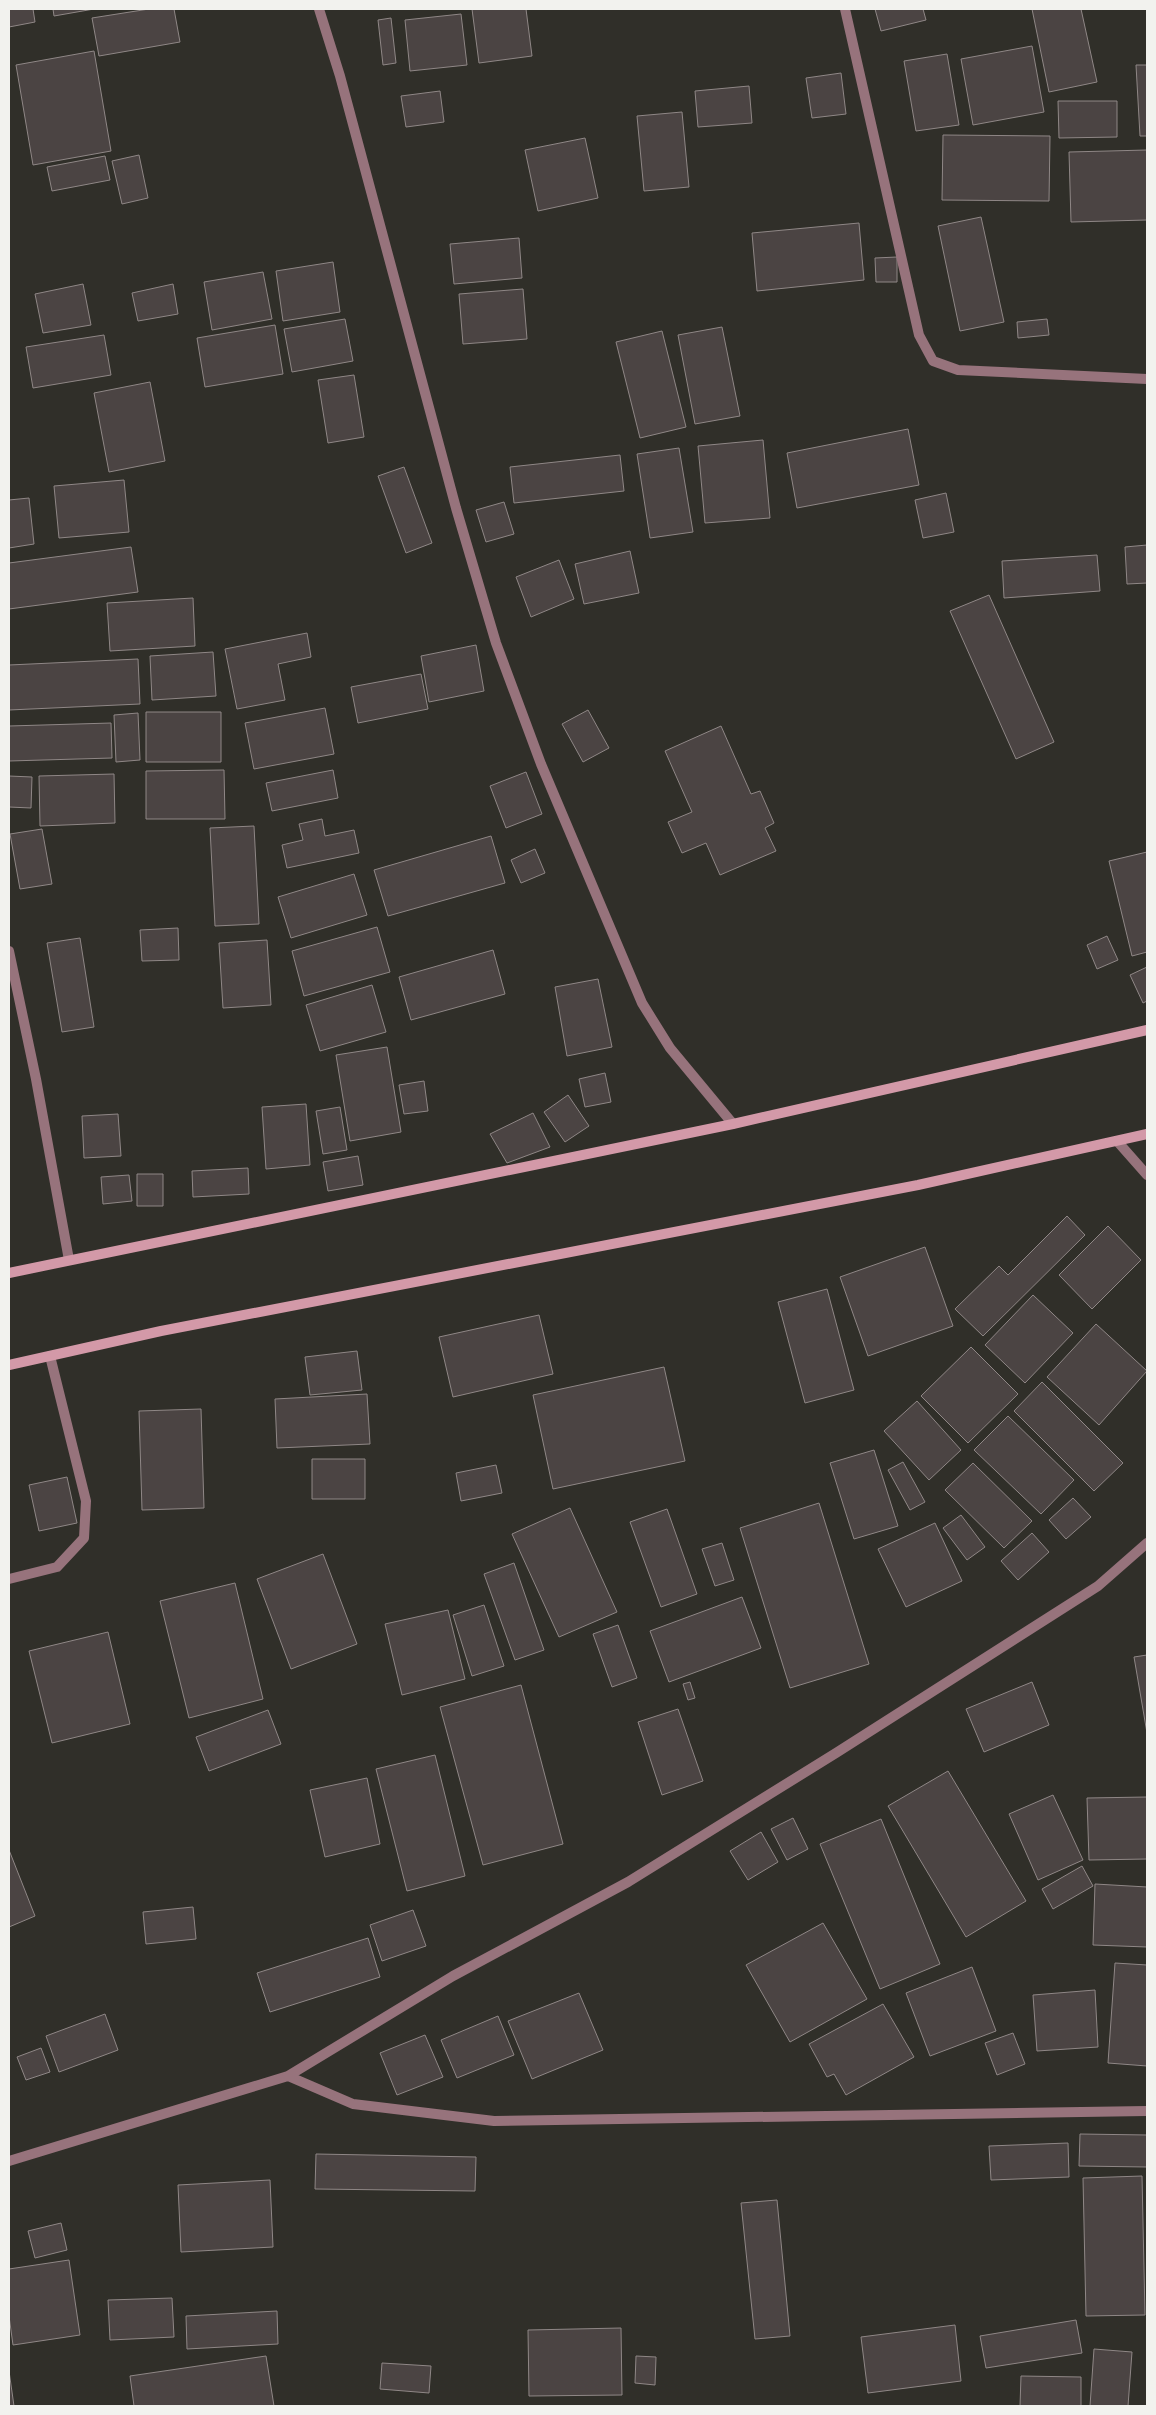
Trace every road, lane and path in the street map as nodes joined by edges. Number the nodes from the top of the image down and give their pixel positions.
1 (320, 9) edge
2 (845, 9) edge
3 (1147, 379) edge
4 (9, 952) edge
5 (1147, 1030) edge
6 (733, 1124) junction
7 (1147, 1134) edge
8 (1116, 1141) junction
9 (1147, 1175) edge
10 (70, 1260) junction
11 (9, 1273) edge
12 (50, 1356) junction
13 (9, 1365) edge
14 (1147, 1543) edge
15 (9, 1579) edge
16 (288, 2076) junction
17 (1147, 2111) edge
18 (9, 2161) edge

1 - 6 street
2 - 3 street
4 - 10 street
5 - 6 street
6 - 10 street
7 - 8 street
8 - 9 street
8 - 12 street
10 - 11 street
12 - 13 street
12 - 15 street
14 - 16 street
16 - 17 street
16 - 18 street

